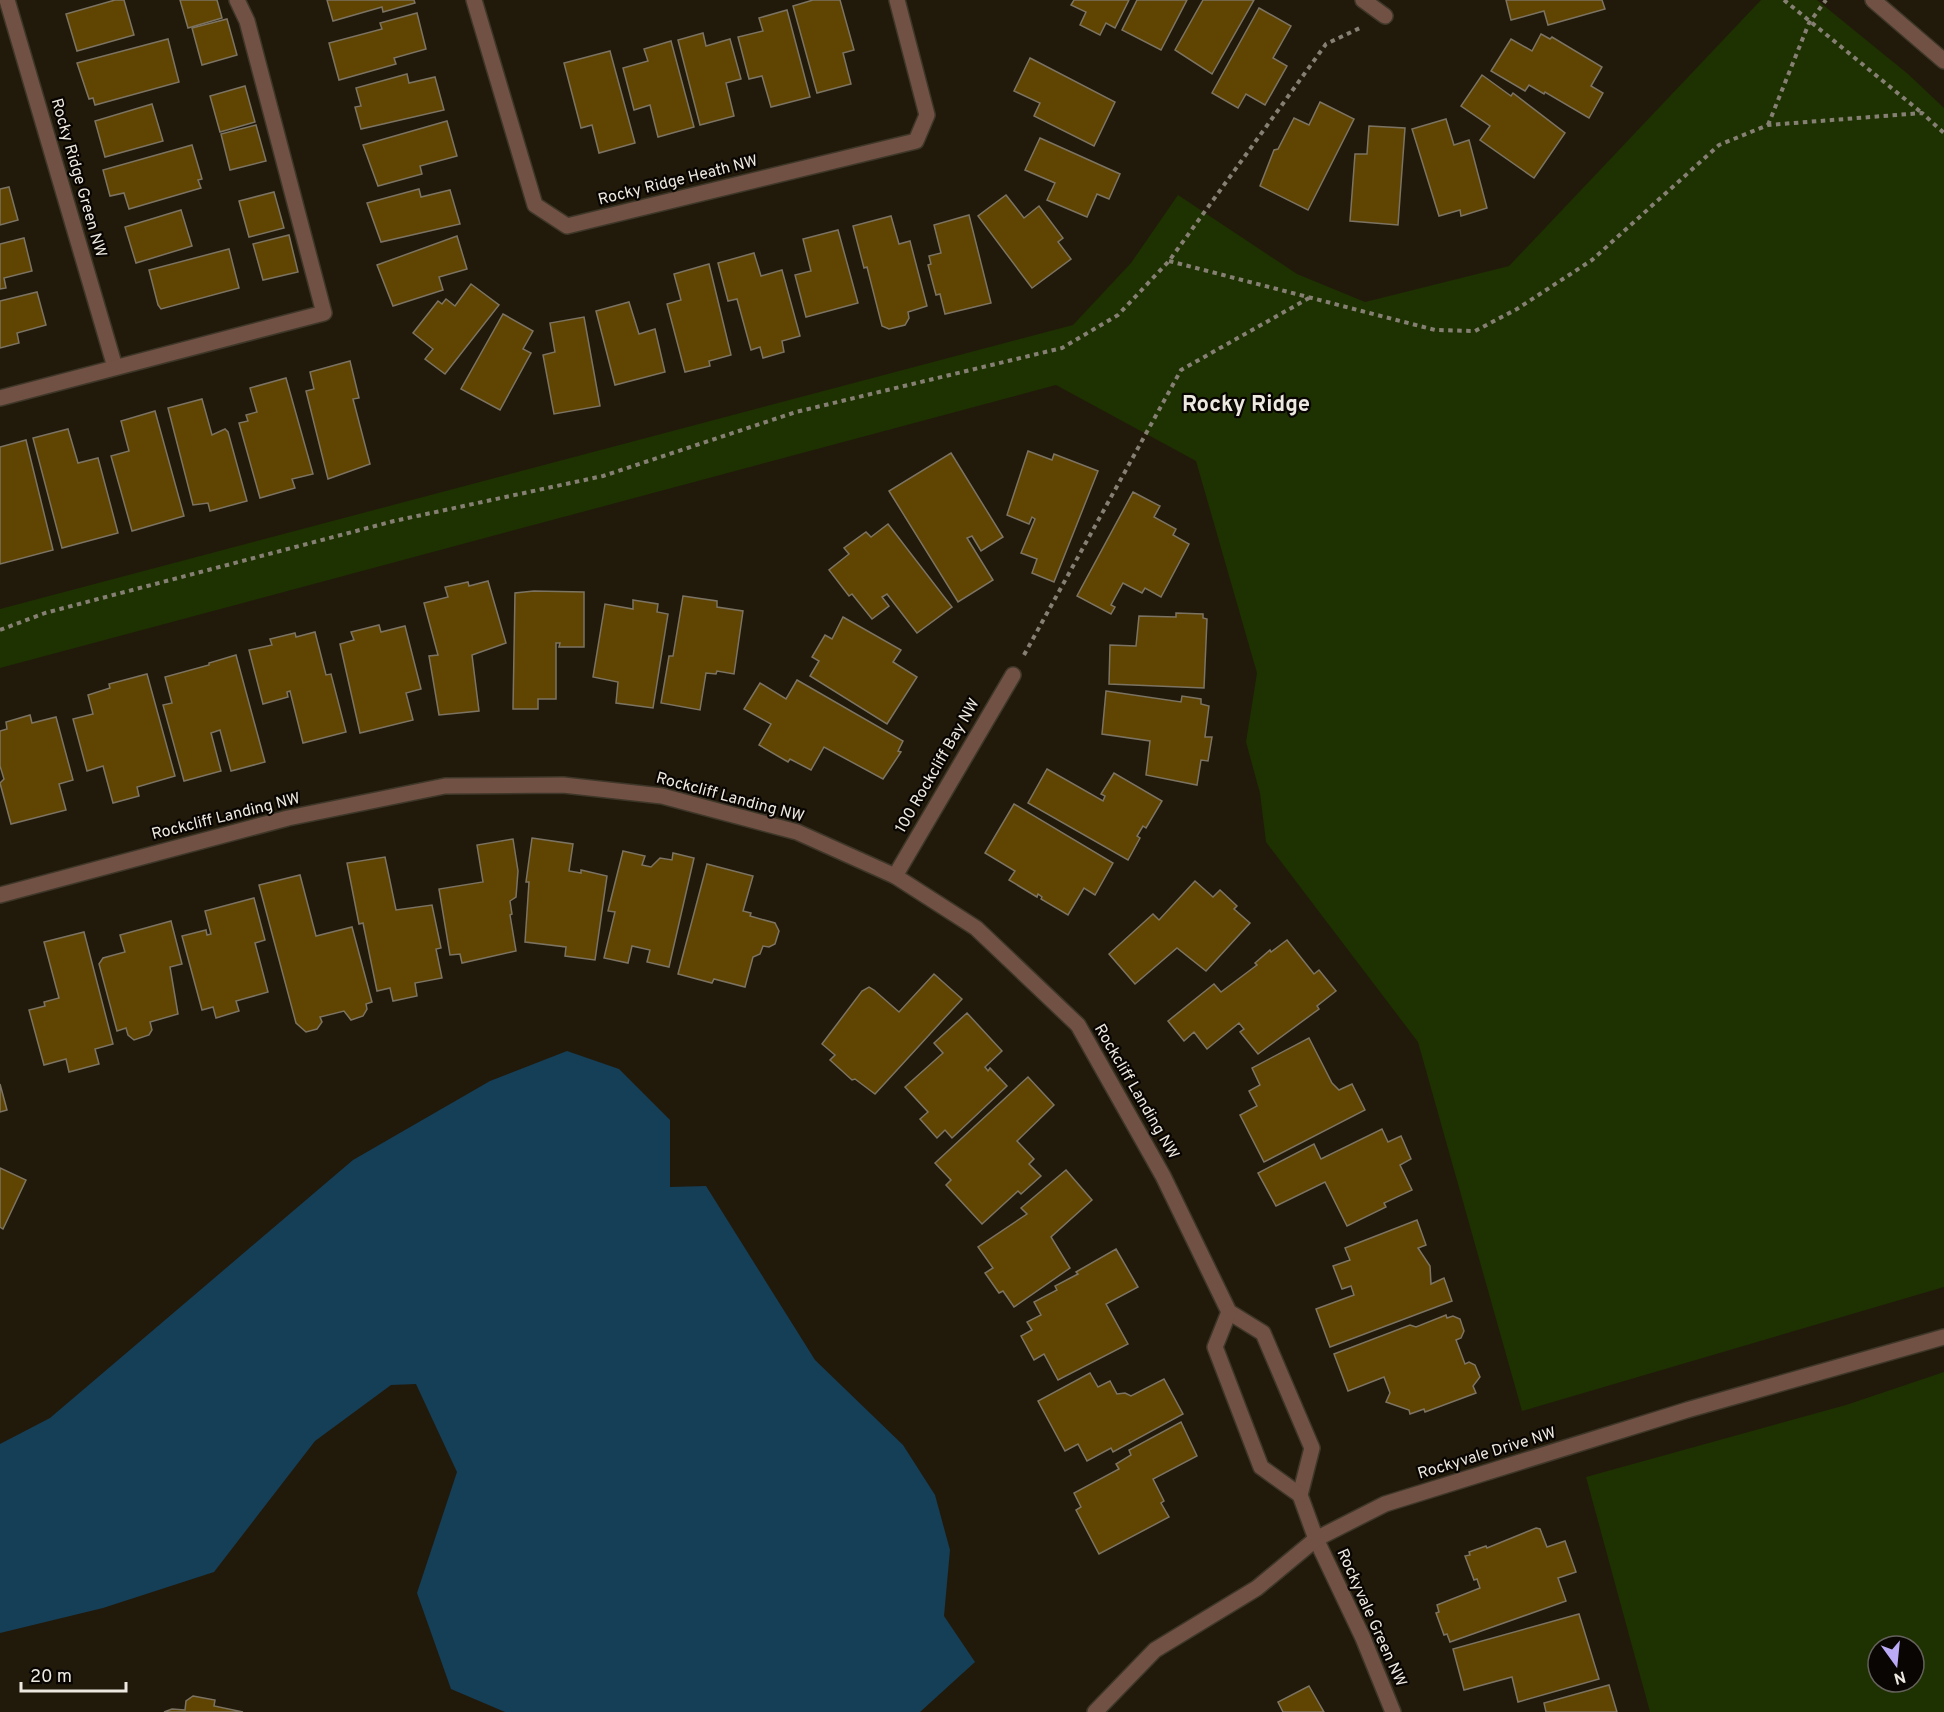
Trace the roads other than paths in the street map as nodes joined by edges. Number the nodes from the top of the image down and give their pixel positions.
1 (7, 0) edge
2 (237, 0) edge
3 (474, 0) edge
4 (897, 0) edge
5 (904, 0) edge
6 (1363, 0) edge
7 (1873, 0) edge
8 (901, 16) junction
9 (1385, 16) road end
10 (1944, 62) edge
11 (114, 367) junction
12 (0, 398) edge
13 (1013, 675) road end
14 (895, 876) junction
15 (0, 895) edge
16 (1229, 1312) junction
17 (1944, 1337) edge
18 (1299, 1495) junction
19 (1316, 1539) junction
20 (1095, 1712) edge
21 (1393, 1712) edge

1 - 11 street, Rocky Ridge Green NW
2 - 11 street
3 - 8 street, Rocky Ridge Heath NW
4 - 8 street, Rocky Ridge Heath NW
5 - 8 street, Rocky Ridge Heath NW
6 - 9 street
7 - 10 street
11 - 12 street
13 - 14 street, 100 Rockcliff Bay NW
14 - 15 street, Rockcliff Landing NW
14 - 16 street, Rockcliff Landing NW
16 - 18 street
16 - 18 street
17 - 19 street, Rockyvale Drive NW
18 - 19 street
19 - 20 street, Rockyvale Drive NW
19 - 21 street, Rockyvale Green NW

